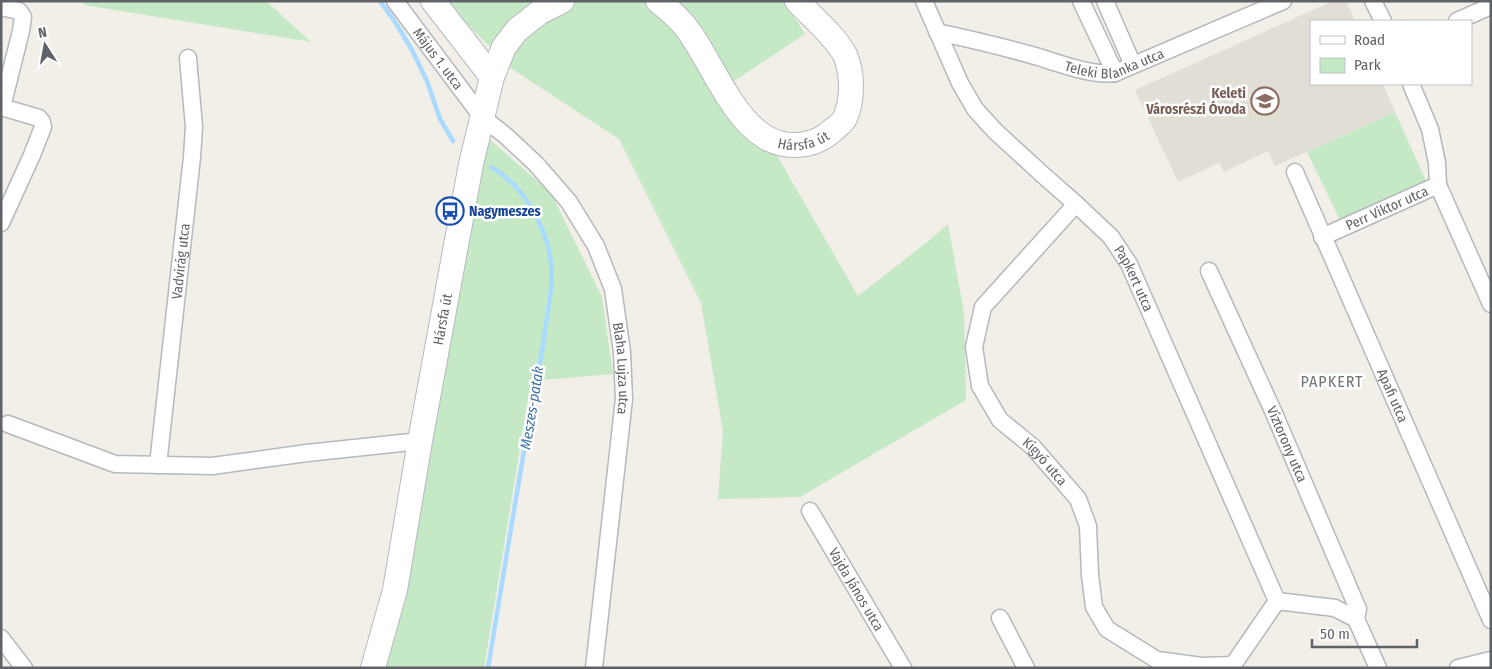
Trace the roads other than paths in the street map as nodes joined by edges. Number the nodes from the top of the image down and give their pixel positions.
1 (396, 1) edge
2 (433, 1) edge
3 (562, 1) edge
4 (658, 1) edge
5 (797, 1) edge
6 (924, 1) edge
7 (1082, 1) edge
8 (1105, 1) edge
9 (1283, 1) edge
10 (1373, 1) edge
11 (1491, 6) edge
12 (1, 7) edge
13 (1382, 20) edge
14 (1459, 20) edge
15 (938, 32) junction
16 (188, 58) dead end
17 (1133, 65) junction
18 (1115, 73) junction
19 (492, 77) junction
20 (1411, 85) edge
21 (2, 107) edge
22 (482, 117) junction
23 (1295, 172) dead end
24 (1438, 185) junction
25 (1076, 204) junction
26 (1, 223) edge
27 (1322, 237) junction
28 (1209, 271) dead end
29 (1491, 304) edge
30 (8, 424) dead end
31 (420, 441) junction
32 (158, 465) junction
33 (810, 511) dead end
34 (1277, 601) junction
35 (1000, 618) dead end
36 (1356, 619) junction
37 (1491, 620) edge
38 (1, 638) edge
39 (1491, 660) edge
40 (1233, 666) edge
41 (24, 668) edge
42 (373, 668) edge
43 (594, 668) edge
44 (903, 668) edge
45 (1026, 668) edge
46 (1378, 668) edge
47 (1458, 668) edge

1 - 22 street, Május 1. utca
2 - 19 street
3 - 19 street, Hársfa út
4 - 5 street, Hársfa út
6 - 15 street, Papkert utca
7 - 18 street
8 - 17 street
9 - 17 street, Teleki Blanka utca
10 - 13 street
11 - 14 street
12 - 21 street
15 - 18 street, Teleki Blanka utca
15 - 25 street, Papkert utca
16 - 32 street, Vadvirág utca
17 - 18 street, Teleki Blanka utca
19 - 22 street, Hársfa út
20 - 24 street, Perr Viktor utca
21 - 26 street
22 - 31 street, Hársfa út
22 - 43 street, Blaha Lujza utca
23 - 27 street, Apafi utca
24 - 27 street, Perr Viktor utca
24 - 29 street
25 - 34 street, Papkert utca
25 - 40 street, Kígyó utca
27 - 37 street, Apafi utca
28 - 36 street, Víztorony utca
30 - 32 street
31 - 32 street
31 - 42 street, Hársfa út
33 - 44 street, Vajda János utca
34 - 36 street
34 - 40 street
35 - 45 street
36 - 46 street, Víztorony utca
38 - 41 street
39 - 47 street

